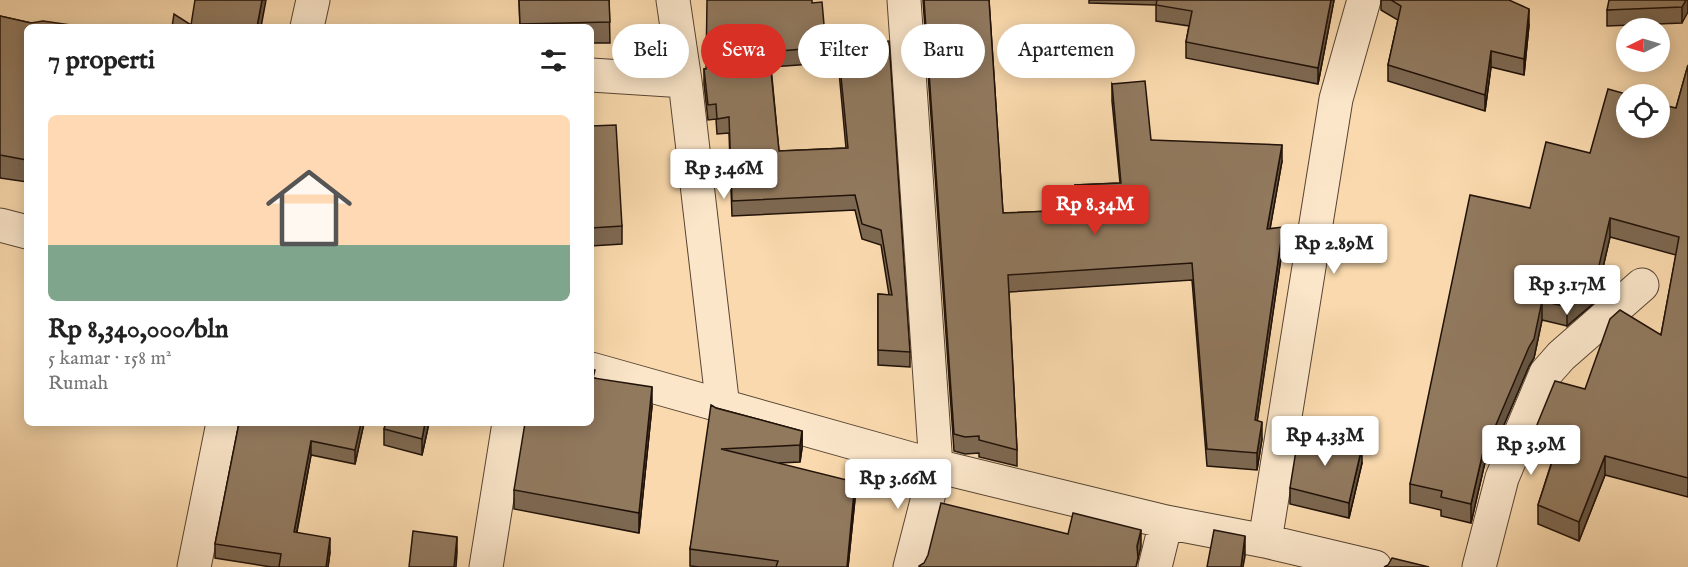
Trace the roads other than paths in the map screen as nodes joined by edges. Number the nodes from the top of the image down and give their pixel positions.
1 (313, 0) edge
2 (672, 0) edge
3 (904, 0) edge
4 (1364, 0) edge
5 (308, 24) edge
6 (594, 75) edge
7 (685, 81) junction
8 (0, 225) edge
9 (24, 231) edge
10 (1642, 285) dead end
11 (594, 370) edge
12 (723, 408) junction
13 (222, 426) edge
14 (508, 426) edge
15 (936, 466) junction
16 (1166, 522) junction
17 (1264, 541) junction
18 (194, 567) edge
19 (486, 567) edge
20 (910, 567) edge
21 (1155, 567) edge
22 (1375, 567) edge
23 (1479, 567) edge

1 - 5 street
2 - 7 street
3 - 15 street
4 - 17 street
6 - 7 street
7 - 12 street
8 - 9 street
10 - 23 street
11 - 12 street
12 - 15 street
13 - 18 street
14 - 19 street
15 - 16 street
15 - 20 street
16 - 17 street
16 - 21 street
17 - 22 street

